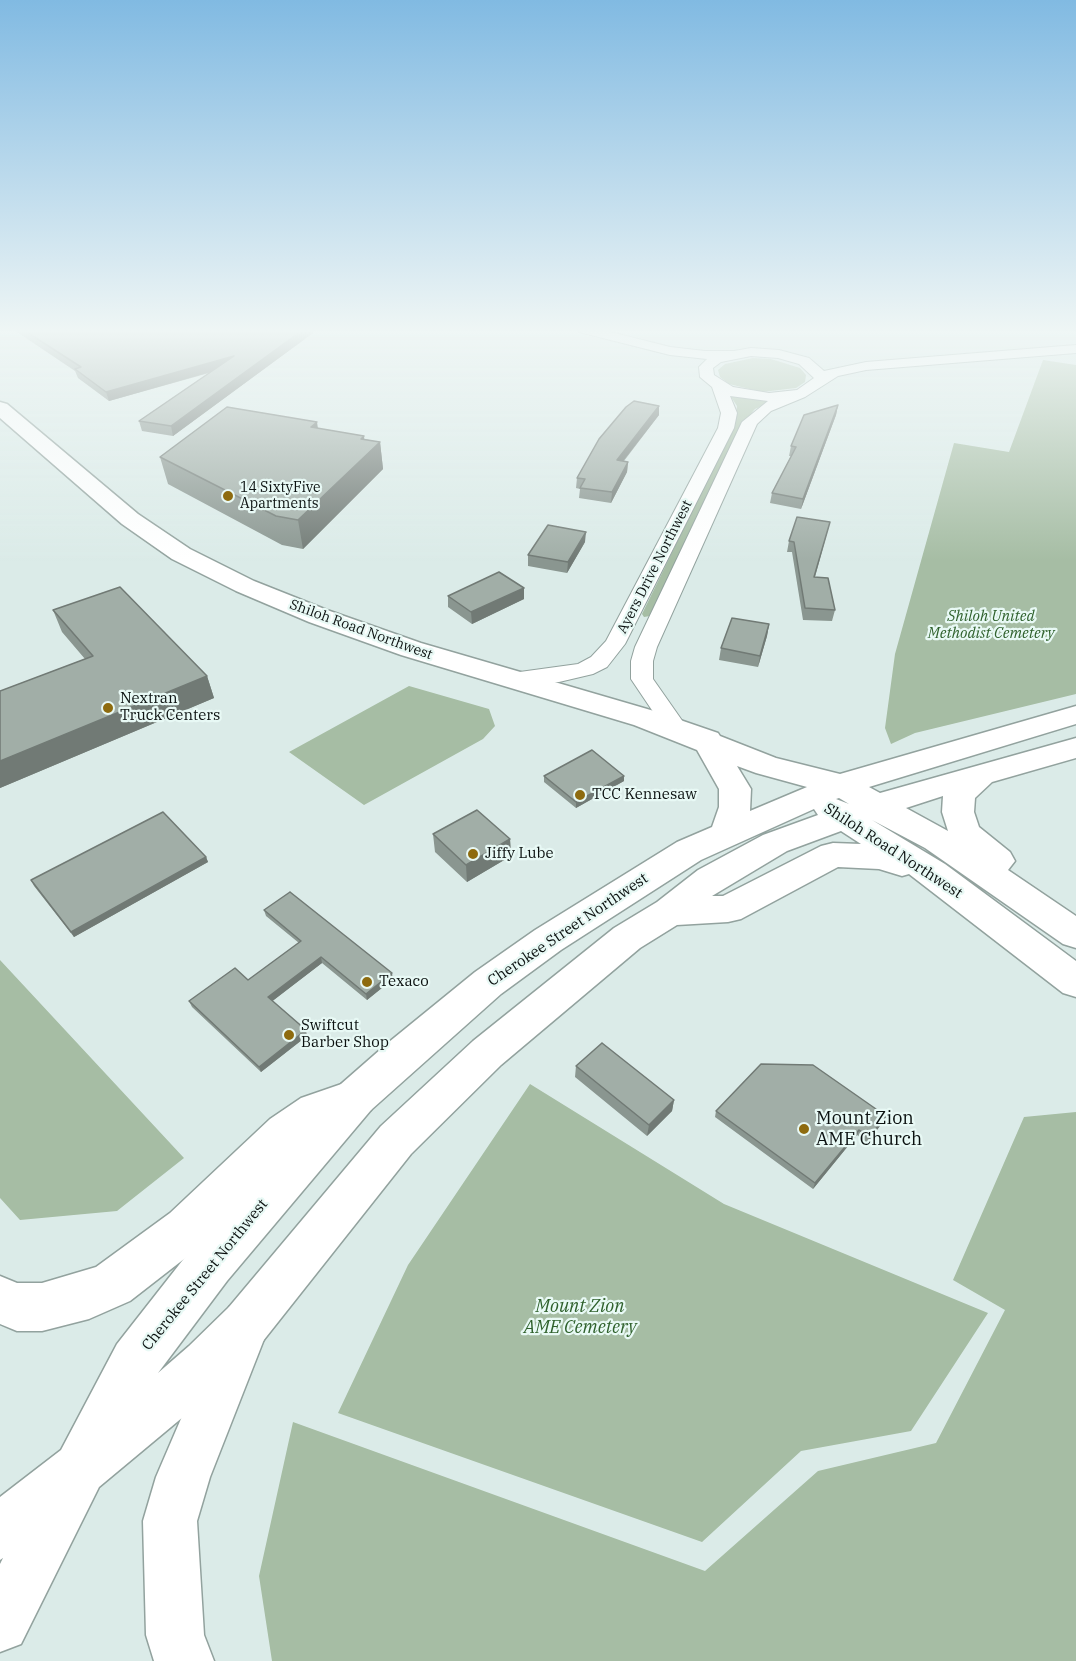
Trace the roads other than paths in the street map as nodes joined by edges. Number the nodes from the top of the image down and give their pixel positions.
1 (728, 407) edge
2 (769, 407) edge
3 (0, 408) edge
4 (513, 680) junction
5 (1076, 715) edge
6 (676, 729) junction
7 (707, 740) junction
8 (1076, 748) edge
9 (1026, 762) junction
10 (1076, 763) edge
11 (980, 776) junction
12 (832, 800) junction
13 (877, 806) junction
14 (726, 837) junction
15 (933, 873) junction
16 (670, 912) junction
17 (1073, 932) edge
18 (1076, 982) edge
19 (356, 1097) junction
20 (0, 1300) edge
21 (246, 1324) junction
22 (79, 1469) junction
23 (0, 1532) edge
24 (0, 1623) edge
25 (184, 1661) edge

1 - 4 street, Ayers Drive Northwest
2 - 6 street, Ayers Drive Northwest
3 - 4 main road, Shiloh Road Northwest
4 - 6 main road, Shiloh Road Northwest
5 - 12 main road, Cherokee Street Northwest
6 - 7 main road, Shiloh Road Northwest
7 - 12 main road, Shiloh Road Northwest
7 - 14 main road
8 - 9 main road, Cherokee Street Northwest
9 - 10 main road
9 - 11 main road, Cherokee Street Northwest
11 - 13 main road, Cherokee Street Northwest
11 - 17 main road
12 - 13 main road, Cherokee Street Northwest
12 - 14 main road, Cherokee Street Northwest
12 - 15 main road, Shiloh Road Northwest
12 - 16 main road, Cherokee Street Northwest
13 - 17 main road, Shiloh Road Northwest
14 - 19 main road, Cherokee Street Northwest
15 - 16 main road
15 - 18 main road, Shiloh Road Northwest
16 - 21 main road, Cherokee Street Northwest
19 - 20 main road
19 - 22 main road, Cherokee Street Northwest
21 - 22 main road, Cherokee Street Northwest
21 - 25 main road
22 - 23 main road
22 - 24 main road

